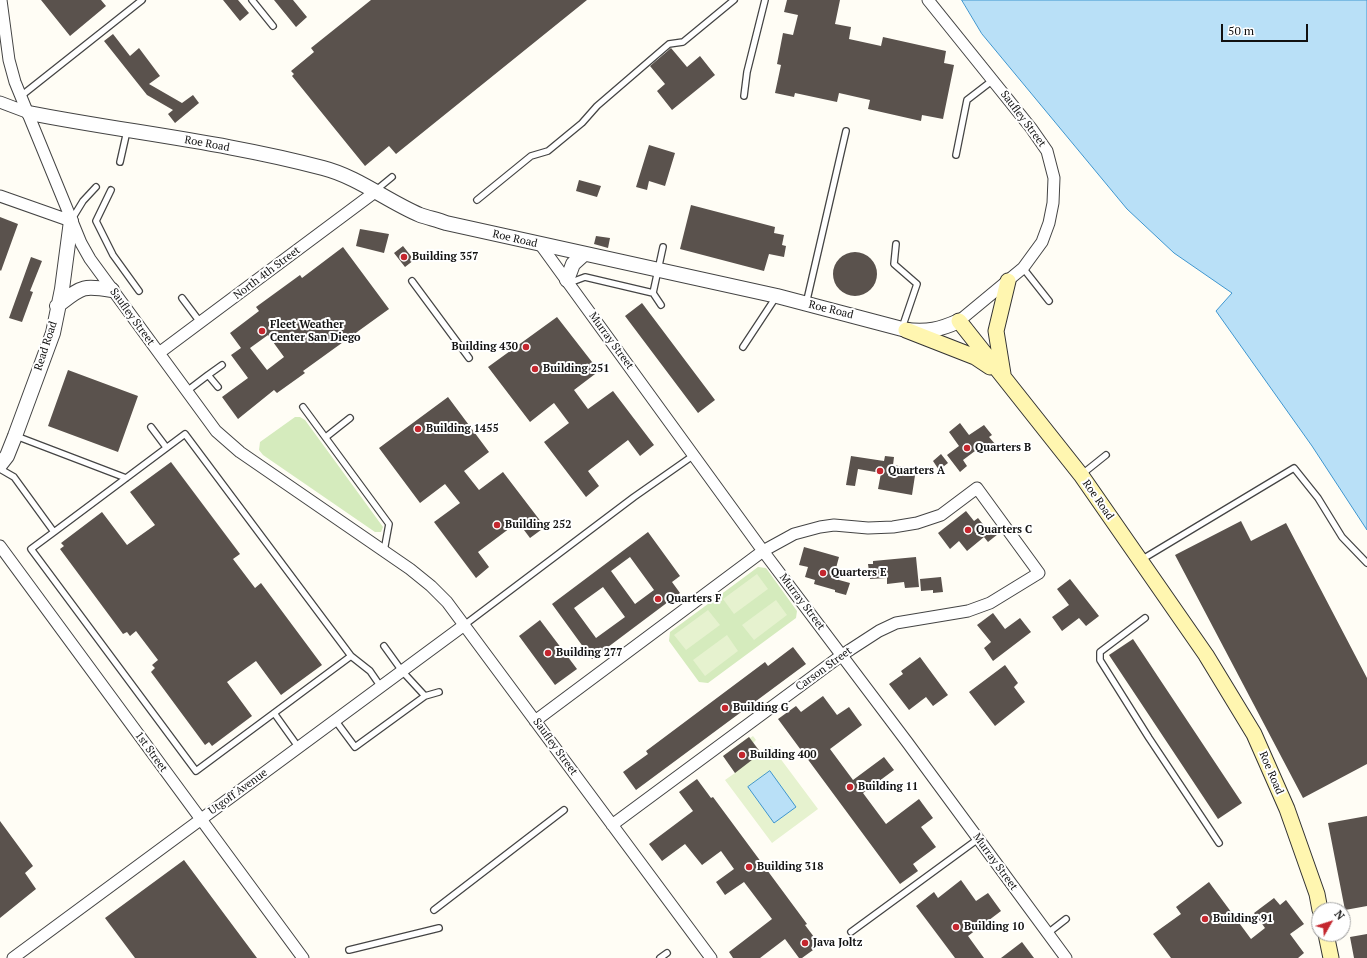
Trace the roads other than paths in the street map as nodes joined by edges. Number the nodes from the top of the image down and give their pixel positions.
1 (1, 0) edge
2 (142, 0) edge
3 (252, 0) edge
4 (734, 0) edge
5 (765, 0) edge
6 (928, 0) edge
7 (1, 15) edge
8 (273, 26) dead end
9 (4, 57) edge
10 (993, 80) junction
11 (21, 96) junction
12 (744, 96) dead end
13 (0, 102) edge
14 (29, 113) junction
15 (127, 129) junction
16 (846, 131) dead end
17 (956, 155) dead end
18 (120, 162) dead end
19 (392, 176) dead end
20 (96, 187) dead end
21 (111, 190) dead end
22 (375, 192) junction
23 (0, 196) edge
24 (477, 200) dead end
25 (71, 221) junction
26 (540, 244) junction
27 (896, 244) dead end
28 (663, 247) dead end
29 (584, 254) junction
30 (1023, 268) junction
31 (659, 270) junction
32 (1008, 280) junction
33 (412, 281) dead end
34 (568, 282) junction
35 (112, 290) junction
36 (139, 291) dead end
37 (653, 293) junction
38 (777, 296) junction
39 (182, 298) dead end
40 (1049, 301) dead end
41 (806, 304) junction
42 (661, 305) dead end
43 (57, 306) junction
44 (959, 321) junction
45 (200, 322) junction
46 (904, 329) junction
47 (743, 347) dead end
48 (159, 353) junction
49 (469, 358) dead end
50 (222, 365) dead end
51 (208, 375) junction
52 (1003, 377) junction
53 (218, 387) dead end
54 (186, 391) junction
55 (303, 406) dead end
56 (350, 418) dead end
57 (151, 427) dead end
58 (15, 436) junction
59 (326, 437) junction
60 (166, 447) junction
61 (694, 455) junction
62 (1106, 455) dead end
63 (0, 465) edge
64 (0, 469) edge
65 (1081, 475) junction
66 (126, 478) junction
67 (54, 532) junction
68 (0, 546) edge
69 (763, 551) junction
70 (384, 552) junction
71 (1141, 560) junction
72 (1367, 563) edge
73 (1145, 618) dead end
74 (463, 626) junction
75 (384, 646) dead end
76 (842, 655) junction
77 (350, 656) junction
78 (402, 671) junction
79 (381, 687) junction
80 (439, 692) dead end
81 (425, 696) junction
82 (274, 713) junction
83 (335, 720) junction
84 (536, 721) junction
85 (299, 748) junction
86 (564, 810) dead end
87 (201, 820) junction
88 (612, 825) junction
89 (978, 839) junction
90 (1219, 843) dead end
91 (1318, 902) edge
92 (434, 910) dead end
93 (1066, 919) dead end
94 (439, 928) dead end
95 (852, 932) dead end
96 (1048, 933) junction
97 (1328, 942) edge
98 (349, 950) dead end
99 (667, 953) dead end
100 (14, 958) edge
101 (303, 958) edge
102 (660, 958) edge
103 (711, 958) edge
104 (1066, 958) edge
105 (1331, 958) edge

1 - 7 street, Saufley Street
2 - 11 lane
3 - 8 lane
4 - 24 lane
5 - 12 lane
6 - 10 street, Saufley Street
7 - 9 street, Saufley Street
9 - 11 street, Saufley Street
10 - 17 lane
10 - 30 street, Saufley Street
11 - 14 street, Saufley Street
13 - 14 street
14 - 15 street, Roe Road
14 - 25 street, Saufley Street
15 - 18 lane
15 - 22 street, Roe Road
16 - 41 lane
19 - 22 lane
20 - 25 lane
21 - 36 lane
22 - 26 street, Roe Road
22 - 45 street, North 4th Street
23 - 25 street
25 - 35 street, Saufley Street
25 - 43 street, Read Road
26 - 29 street, Roe Road
26 - 34 street, Murray Street
27 - 46 lane
28 - 31 lane
29 - 31 street, Roe Road
29 - 34 street
30 - 32 street, Saufley Street
30 - 40 lane
31 - 37 lane
31 - 38 street, Roe Road
32 - 44 street, Saufley Street
32 - 52 main road
33 - 49 lane
34 - 37 lane
34 - 61 street, Murray Street
35 - 43 street
35 - 48 street, Saufley Street
37 - 42 lane
38 - 41 street, Roe Road
38 - 47 lane
39 - 45 lane
41 - 46 street, Roe Road
43 - 58 street, Read Road
44 - 46 street, Roe Road
44 - 52 main road, Roe Road
45 - 48 street, North 4th Street
46 - 52 main road
48 - 54 street, Saufley Street
50 - 51 lane
51 - 53 lane
51 - 54 lane
52 - 65 main road, Roe Road
54 - 70 street, Saufley Street
55 - 59 lane
56 - 59 lane
57 - 60 lane
58 - 63 street, Read Road
58 - 66 lane
59 - 70 lane
60 - 66 lane
60 - 77 lane
61 - 69 street, Murray Street
61 - 74 lane
62 - 65 lane
64 - 67 lane
65 - 71 main road, Roe Road
66 - 67 lane
67 - 82 lane
68 - 87 street, 1st Street
69 - 76 street, Murray Street
69 - 76 street, Carson Street
69 - 84 street
70 - 74 street, Saufley Street
71 - 72 lane
71 - 91 main road, Roe Road
73 - 90 lane
74 - 78 street, Utgoff Avenue
74 - 84 street, Saufley Street
75 - 78 lane
76 - 88 street, Carson Street
76 - 89 street, Murray Street
77 - 79 lane
77 - 82 lane
78 - 79 street, Utgoff Avenue
78 - 81 lane
79 - 83 street, Utgoff Avenue
80 - 81 lane
81 - 83 lane
82 - 85 lane
83 - 85 street, Utgoff Avenue
84 - 88 street, Saufley Street
85 - 87 street, Utgoff Avenue
86 - 92 lane
87 - 100 street, Utgoff Avenue
87 - 101 street, 1st Street
88 - 103 street, Saufley Street
89 - 95 lane
89 - 96 street, Murray Street
93 - 96 lane
94 - 98 lane
96 - 104 street, Murray Street
97 - 105 main road
99 - 102 lane

